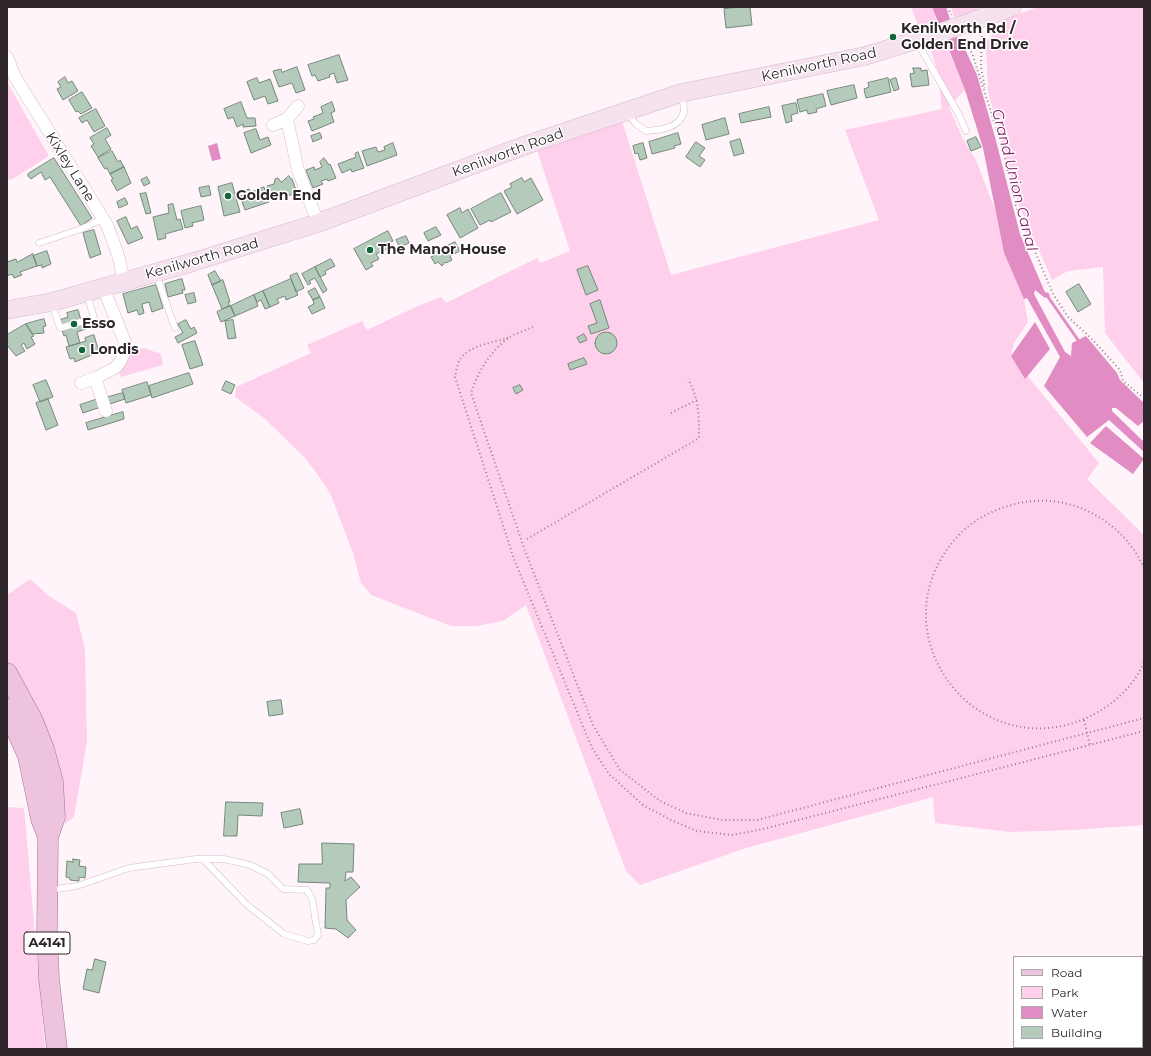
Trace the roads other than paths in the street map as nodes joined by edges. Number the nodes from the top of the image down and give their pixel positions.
1 (1012, 7) edge
2 (916, 40) junction
3 (7, 58) edge
4 (681, 93) junction
5 (298, 106) dead end
6 (625, 111) junction
7 (287, 119) junction
8 (273, 125) dead end
9 (966, 131) dead end
10 (102, 219) junction
11 (318, 223) junction
12 (38, 244) dead end
13 (156, 273) junction
14 (124, 281) junction
15 (95, 290) junction
16 (52, 302) junction
17 (25, 308) junction
18 (7, 310) edge
19 (7, 324) edge
20 (175, 328) dead end
21 (95, 378) junction
22 (81, 383) dead end
23 (106, 411) dead end
24 (7, 673) edge
25 (7, 709) edge
26 (48, 837) junction
27 (202, 859) junction
28 (47, 890) junction
29 (57, 1049) edge

1 - 2 main road, Kenilworth Road, bridge
2 - 4 main road, Kenilworth Road
2 - 9 lane
3 - 10 street, Kixley Lane
4 - 6 main road, Kenilworth Road
4 - 6 lane
5 - 7 street
6 - 11 main road, Kenilworth Road
7 - 8 street
7 - 11 street
10 - 12 lane
10 - 14 street, Kixley Lane
11 - 13 main road, Kenilworth Road
13 - 14 main road, Kenilworth Road
13 - 20 lane
14 - 15 main road, Kenilworth Road
15 - 16 main road, Kenilworth Road
15 - 16 lane
15 - 21 street
16 - 17 main road, Kenilworth Road
17 - 18 main road, Kenilworth Road
17 - 19 main road
21 - 22 street
21 - 23 street
24 - 26 main road, A4141
25 - 26 main road, A4141
26 - 28 main road, A4141
27 - 27 lane
27 - 28 lane
28 - 29 main road, A4141

